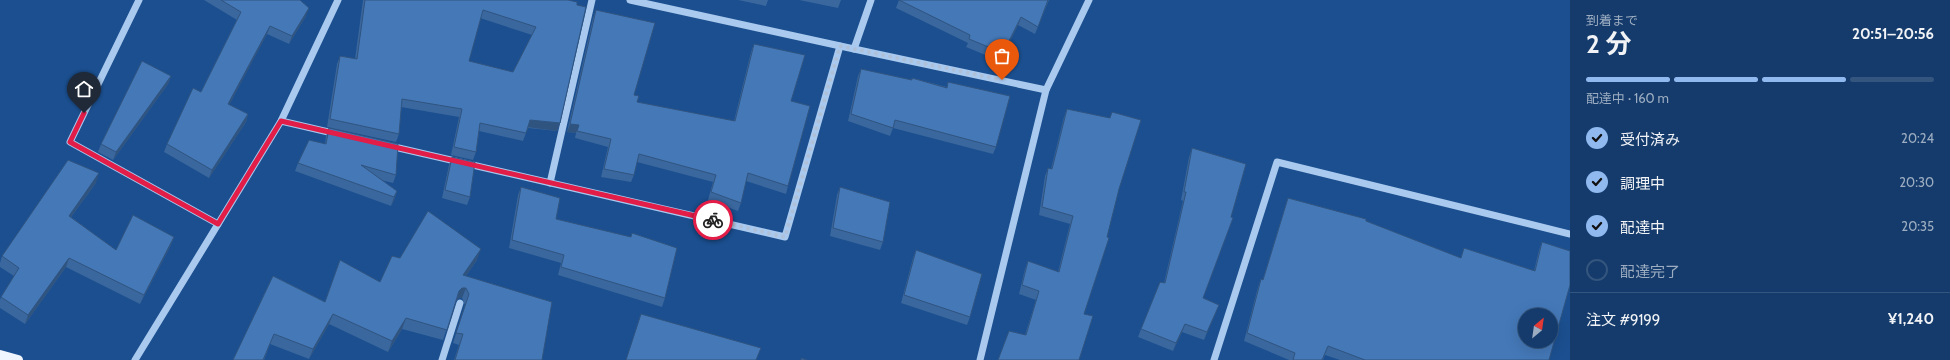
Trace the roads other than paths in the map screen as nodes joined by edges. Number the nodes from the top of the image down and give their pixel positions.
1 (139, 0) edge
2 (338, 0) edge
3 (592, 0) edge
4 (630, 0) edge
5 (871, 0) edge
6 (1088, 0) edge
7 (840, 46) junction
8 (854, 49) junction
9 (1046, 90) junction
10 (281, 121) junction
11 (342, 135) edge
12 (381, 144) edge
13 (550, 183) junction
14 (218, 224) junction
15 (1570, 234) edge
16 (460, 303) edge
17 (0, 355) edge
18 (18, 360) edge
19 (135, 360) edge
20 (442, 360) edge
21 (980, 360) edge
22 (1214, 360) edge

1 - 14 street
2 - 10 street
3 - 13 street
4 - 7 street
5 - 8 street
6 - 9 street
7 - 8 street
7 - 13 street
8 - 9 street
9 - 21 street
10 - 11 street
10 - 14 street
12 - 13 street
14 - 19 street
15 - 22 street
16 - 20 street
17 - 18 main road

